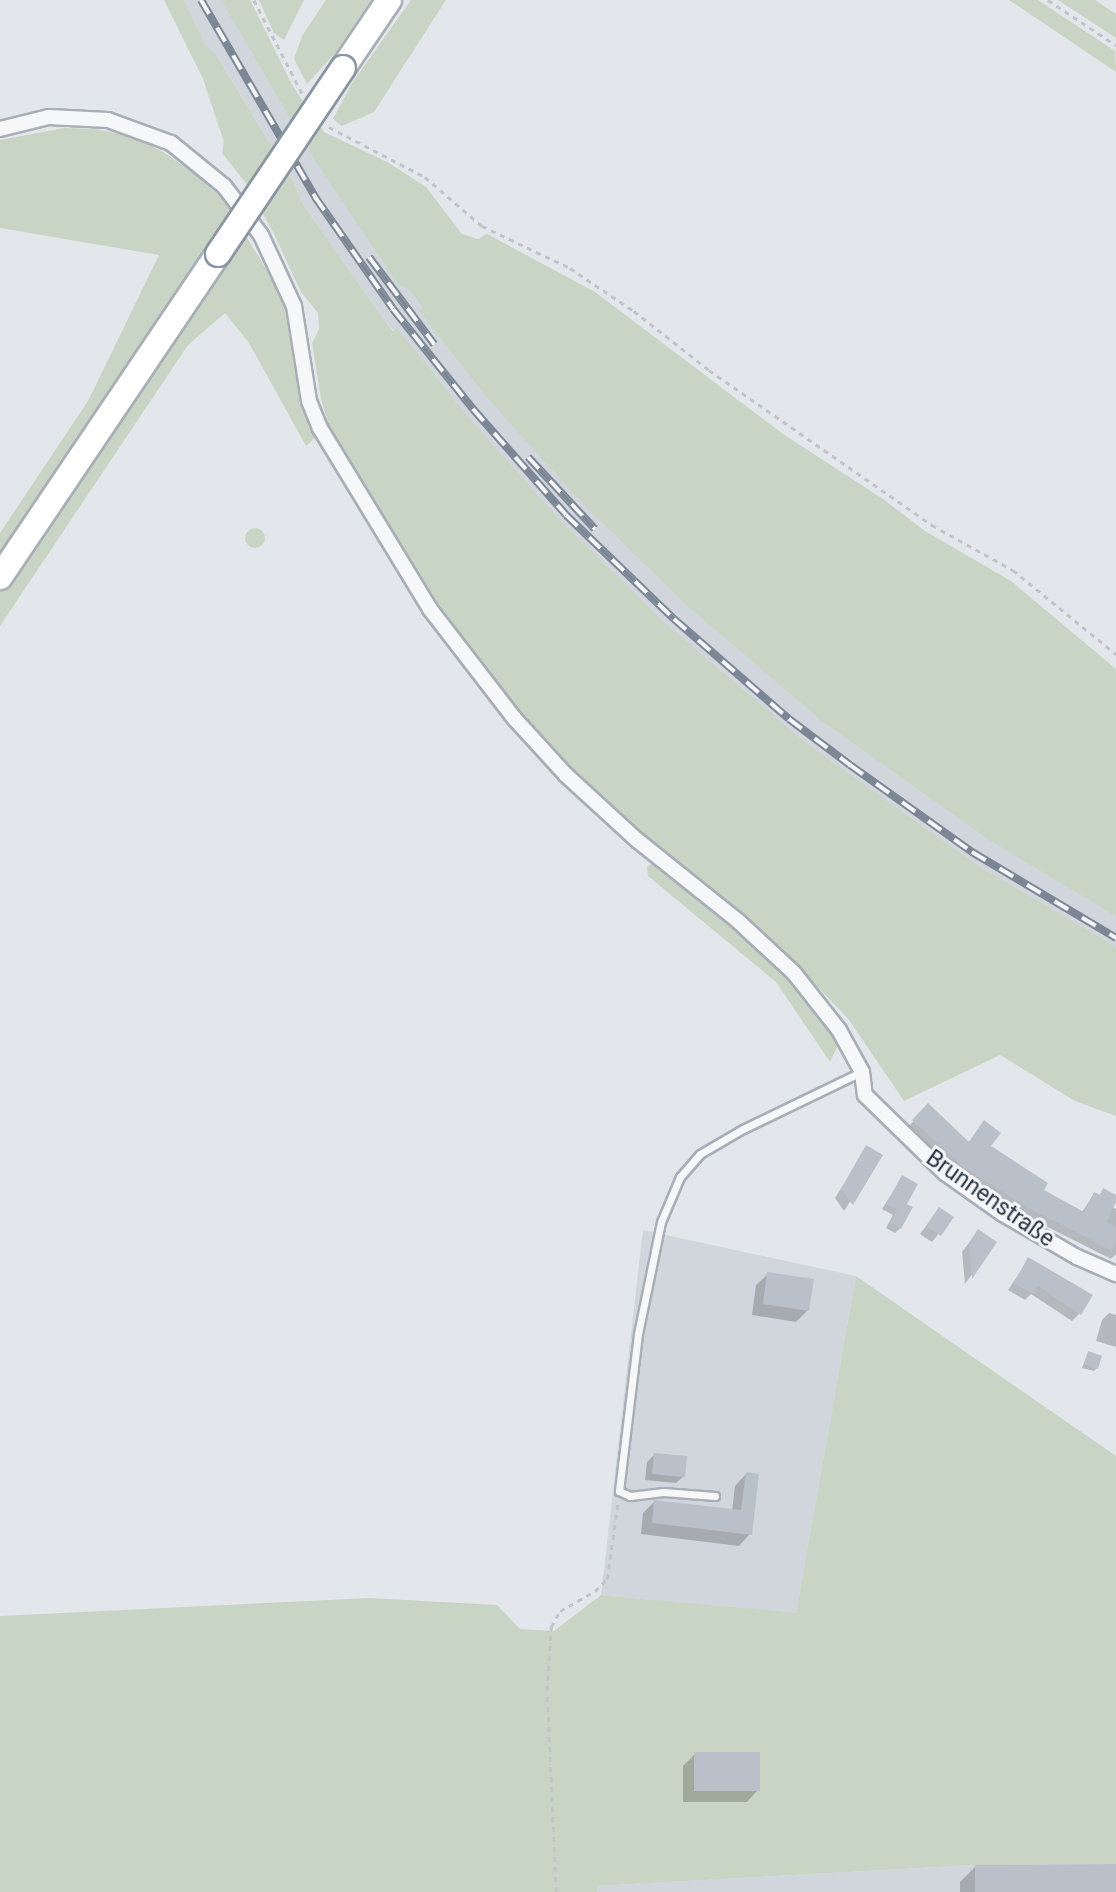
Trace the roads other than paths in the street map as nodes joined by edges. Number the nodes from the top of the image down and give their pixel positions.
1 (390, 0) edge
2 (0, 129) edge
3 (0, 577) edge
4 (862, 1072) junction
5 (1116, 1274) edge
6 (715, 1496) dead end

1 - 3 highway, bridge
2 - 4 street
4 - 5 street, Brunnenstraße
4 - 6 lane

